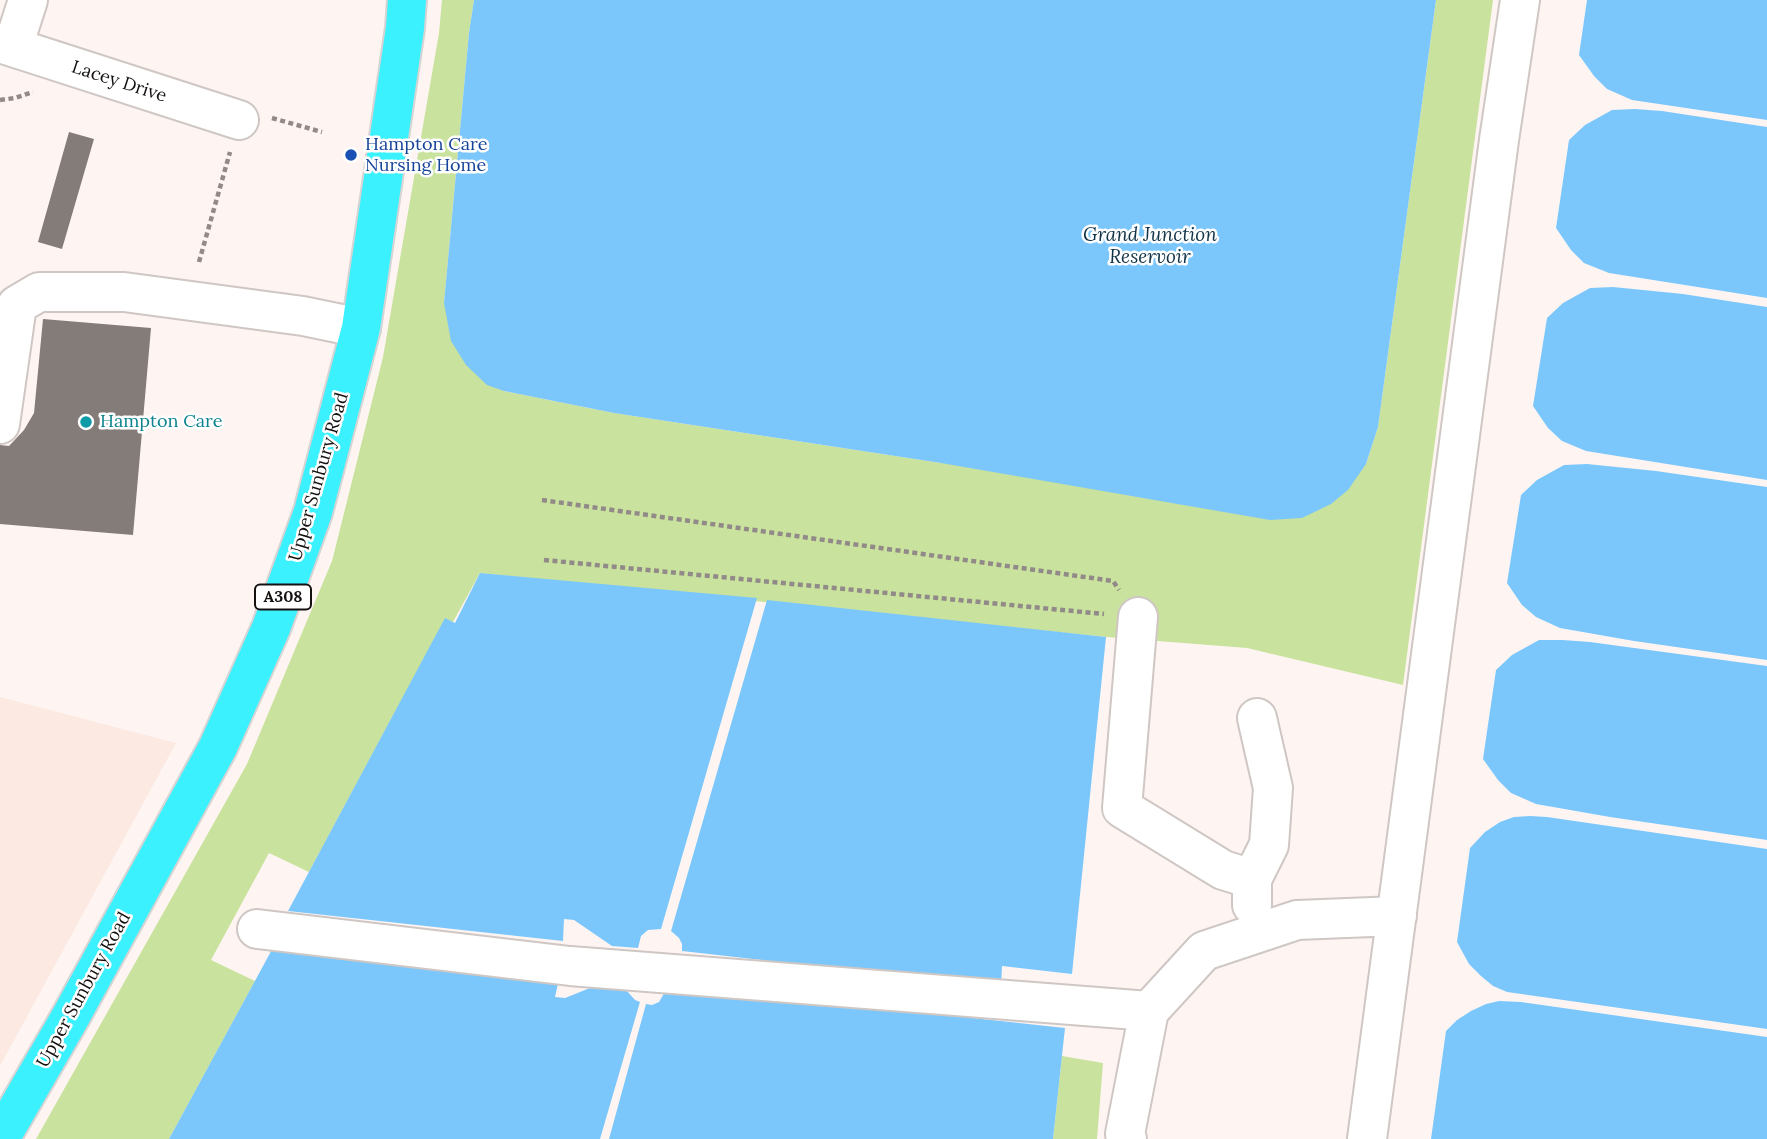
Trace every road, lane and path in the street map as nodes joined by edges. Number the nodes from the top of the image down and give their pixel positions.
1 (28, 0) edge
2 (407, 0) edge
3 (1520, 0) edge
4 (7, 45) edge
5 (239, 120) junction
6 (322, 132) dead end
7 (199, 262) dead end
8 (360, 328) junction
9 (0, 424) edge
10 (542, 500) dead end
11 (544, 560) dead end
12 (1138, 617) junction
13 (1257, 718) dead end
14 (1252, 879) junction
15 (1396, 916) junction
16 (257, 929) dead end
17 (1251, 935) junction
18 (1149, 1011) junction
19 (0, 1139) edge
20 (1127, 1139) edge
21 (1367, 1139) edge

1 - 4 street
2 - 8 highway, Upper Sunbury Road / A308
3 - 15 street
4 - 5 street, Lacey Drive
5 - 6 path
5 - 7 path
8 - 9 street
8 - 19 highway, Upper Sunbury Road / A308
10 - 12 path
11 - 12 path
12 - 14 street
13 - 14 street
14 - 17 street
15 - 17 street
15 - 21 street
16 - 18 street
17 - 18 street
18 - 20 street

